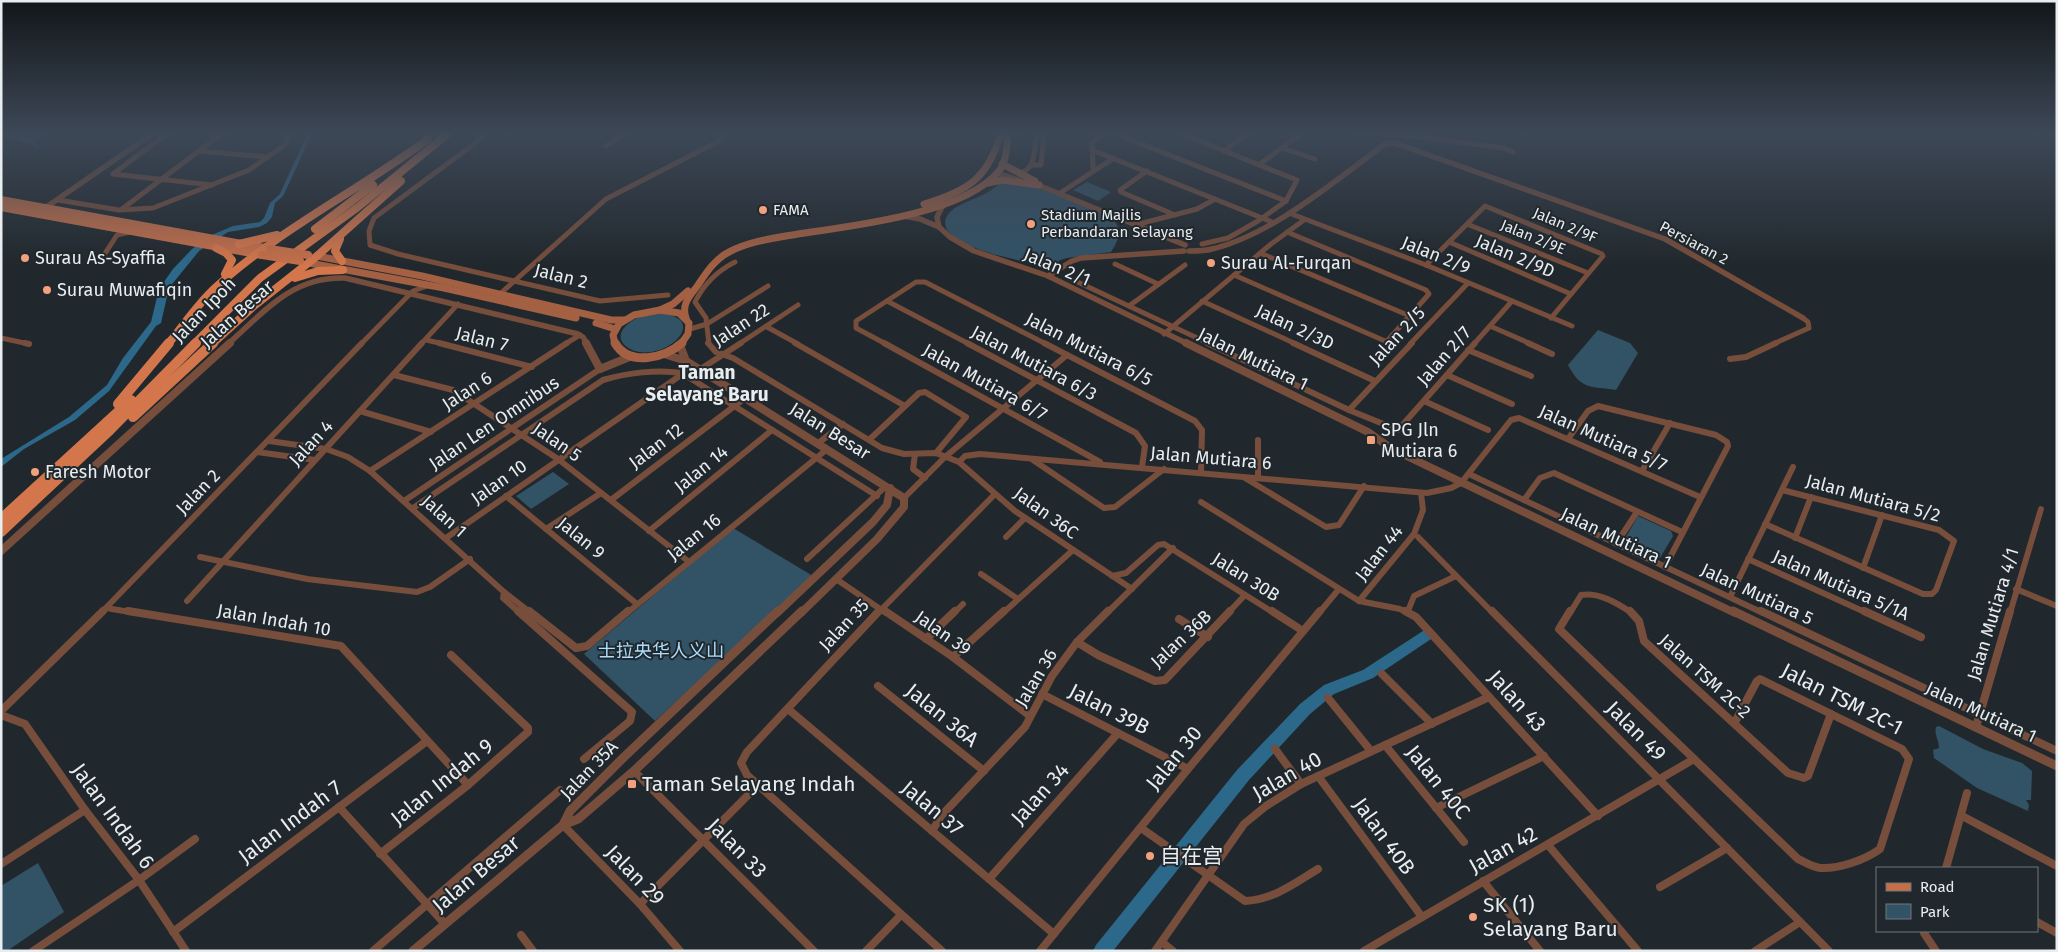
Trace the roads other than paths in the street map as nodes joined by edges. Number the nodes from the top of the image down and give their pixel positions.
1 (91, 176) edge
2 (132, 176) edge
3 (165, 176) edge
4 (234, 176) edge
5 (375, 176) edge
6 (382, 176) edge
7 (388, 176) edge
8 (396, 176) edge
9 (404, 176) edge
10 (430, 176) edge
11 (650, 176) edge
12 (981, 176) edge
13 (994, 176) edge
14 (1007, 176) edge
15 (1024, 176) edge
16 (1085, 176) edge
17 (1139, 176) edge
18 (1160, 176) edge
19 (1224, 176) edge
20 (1289, 176) edge
21 (1340, 176) edge
22 (1492, 176) edge
23 (163, 179) junction
24 (986, 184) junction
25 (1039, 184) junction
26 (213, 185) junction
27 (961, 190) junction
28 (1060, 193) junction
29 (969, 194) junction
30 (1215, 199) junction
31 (1, 200) edge
32 (57, 200) junction
33 (1286, 201) junction
34 (943, 205) junction
35 (34, 206) junction
36 (1, 207) edge
37 (45, 208) junction
38 (122, 209) junction
39 (55, 210) junction
40 (28, 212) junction
41 (1289, 213) junction
42 (1175, 215) junction
43 (897, 216) junction
44 (1262, 218) junction
45 (1159, 219) junction
46 (1304, 220) junction
47 (1272, 222) junction
48 (1467, 224) junction
49 (1135, 225) junction
50 (939, 227) junction
51 (112, 228) junction
52 (133, 232) junction
53 (1150, 232) junction
54 (1288, 232) junction
55 (284, 233) junction
56 (343, 234) junction
57 (1169, 240) junction
58 (199, 241) junction
59 (1449, 242) junction
60 (239, 244) junction
61 (296, 244) junction
62 (1203, 247) junction
63 (216, 248) junction
64 (1185, 248) junction
65 (263, 251) junction
66 (1166, 253) junction
67 (1260, 253) junction
68 (317, 256) junction
69 (306, 260) junction
70 (735, 262) dead end
71 (1115, 264) dead end
72 (1185, 265) dead end
73 (1426, 265) junction
74 (342, 266) junction
75 (1588, 273) junction
76 (1234, 275) junction
77 (1048, 276) junction
78 (1069, 278) dead end
79 (516, 280) junction
80 (414, 282) junction
81 (921, 282) joint
82 (1468, 283) junction
83 (1158, 284) junction
84 (430, 286) junction
85 (768, 286) dead end
86 (278, 287) junction
87 (212, 290) junction
88 (413, 292) junction
89 (1571, 294) junction
90 (668, 296) dead end
91 (502, 297) junction
92 (887, 301) junction
93 (1202, 301) junction
94 (1512, 301) junction
95 (458, 304) junction
96 (798, 305) dead end
97 (1129, 306) junction
98 (660, 310) junction
99 (1410, 316) junction
100 (686, 318) junction
101 (1551, 318) junction
102 (1803, 318) joint
103 (624, 320) junction
104 (707, 324) junction
105 (1172, 326) junction
106 (1490, 326) junction
107 (1572, 326) dead end
108 (767, 327) junction
109 (615, 329) junction
110 (690, 329) junction
111 (1164, 334) junction
112 (580, 335) junction
113 (1, 338) edge
114 (426, 340) junction
115 (29, 344) dead end
116 (680, 345) junction
117 (617, 350) junction
118 (1468, 350) junction
119 (664, 354) junction
120 (1552, 354) dead end
121 (724, 355) junction
122 (1067, 355) junction
123 (632, 356) junction
124 (1730, 359) dead end
125 (686, 361) junction
126 (532, 367) junction
127 (696, 368) junction
128 (600, 369) junction
129 (682, 373) junction
130 (394, 375) junction
131 (1446, 375) junction
132 (1532, 376) dead end
133 (1034, 381) junction
134 (1375, 381) junction
135 (744, 398) junction
136 (1424, 401) junction
137 (474, 404) junction
138 (1512, 404) dead end
139 (734, 406) junction
140 (904, 406) junction
141 (1001, 409) junction
142 (1350, 410) junction
143 (360, 411) junction
144 (1670, 423) junction
145 (843, 424) junction
146 (512, 429) junction
147 (772, 430) junction
148 (1488, 430) dead end
149 (431, 432) junction
150 (523, 436) junction
151 (1568, 439) junction
152 (869, 440) junction
153 (1258, 440) dead end
154 (269, 441) junction
155 (817, 444) junction
156 (326, 449) junction
157 (826, 450) junction
158 (257, 452) junction
159 (936, 453) junction
160 (915, 454) junction
161 (816, 457) junction
162 (945, 457) junction
163 (558, 459) junction
164 (1033, 459) junction
165 (315, 460) junction
166 (959, 462) junction
167 (1103, 464) junction
168 (1142, 467) junction
169 (1793, 467) dead end
170 (1164, 469) junction
171 (370, 471) junction
172 (1642, 471) junction
173 (1200, 472) junction
174 (1469, 474) junction
175 (1242, 476) junction
176 (1258, 477) junction
177 (925, 478) junction
178 (1461, 483) junction
179 (1364, 486) junction
180 (888, 487) junction
181 (1782, 490) junction
182 (601, 493) junction
183 (1421, 493) junction
184 (996, 494) junction
185 (506, 496) junction
186 (877, 496) junction
187 (1700, 497) junction
188 (1811, 497) junction
189 (904, 498) junction
190 (610, 500) junction
191 (1524, 500) junction
192 (404, 501) junction
193 (1201, 502) dead end
194 (413, 508) junction
195 (2041, 509) dead end
196 (1637, 512) junction
197 (1882, 516) junction
198 (1025, 518) junction
199 (2, 524) edge
200 (1765, 524) junction
201 (546, 528) junction
202 (649, 531) junction
203 (1682, 532) junction
204 (1006, 537) dead end
205 (1418, 537) dead end
206 (446, 538) junction
207 (1795, 538) junction
208 (1616, 544) junction
209 (1173, 548) junction
210 (1073, 550) junction
211 (1, 551) edge
212 (200, 556) dead end
213 (807, 559) dead end
214 (1748, 559) junction
215 (470, 560) junction
216 (224, 561) junction
217 (688, 561) junction
218 (1665, 567) junction
219 (1863, 568) junction
220 (980, 574) dead end
221 (1112, 576) junction
222 (1456, 576) junction
223 (836, 579) junction
224 (1132, 589) junction
225 (2016, 589) junction
226 (1338, 590) junction
227 (504, 592) junction
228 (1245, 595) junction
229 (1581, 595) joint
230 (1730, 597) junction
231 (1018, 599) junction
232 (186, 601) dead end
233 (1359, 601) junction
234 (637, 604) junction
235 (963, 604) dead end
236 (2057, 606) edge
237 (106, 608) junction
238 (882, 608) junction
239 (1408, 612) junction
240 (1179, 618) dead end
241 (1304, 631) junction
242 (1208, 637) junction
243 (1921, 637) dead end
244 (926, 639) junction
245 (1077, 642) junction
246 (582, 648) joint
247 (451, 655) dead end
248 (952, 657) junction
249 (1382, 674) dead end
250 (878, 686) dead end
251 (1042, 694) junction
252 (1489, 696) junction
253 (1328, 698) dead end
254 (788, 709) junction
255 (1, 713) edge
256 (1831, 714) junction
257 (1979, 714) junction
258 (1030, 716) junction
259 (1735, 722) junction
260 (1432, 724) junction
261 (1976, 727) junction
262 (1118, 733) junction
263 (427, 741) junction
264 (1385, 745) junction
265 (1275, 749) dead end
266 (1371, 751) junction
267 (2057, 752) edge
268 (1544, 756) junction
269 (584, 759) dead end
270 (1694, 759) junction
271 (2057, 766) edge
272 (1188, 768) junction
273 (634, 771) junction
274 (984, 771) junction
275 (1318, 776) junction
276 (1658, 779) junction
277 (468, 784) junction
278 (1302, 784) junction
279 (758, 785) junction
280 (560, 790) dead end
281 (1967, 793) dead end
282 (339, 807) junction
283 (1436, 808) junction
284 (85, 810) junction
285 (1598, 816) junction
286 (1962, 816) junction
287 (563, 825) junction
288 (1141, 828) junction
289 (932, 831) junction
290 (195, 840) dead end
291 (704, 840) junction
292 (1464, 842) dead end
293 (1548, 845) junction
294 (1727, 848) junction
295 (380, 854) junction
296 (1, 864) edge
297 (2057, 866) edge
298 (1946, 867) edge
299 (1318, 869) dead end
300 (1209, 874) junction
301 (989, 879) junction
302 (139, 880) junction
303 (1483, 881) junction
304 (1660, 887) dead end
305 (640, 904) junction
306 (427, 906) junction
307 (901, 915) junction
308 (1422, 917) junction
309 (1800, 922) junction
310 (2038, 923) edge
311 (445, 924) junction
312 (174, 932) junction
313 (1924, 932) edge
314 (2057, 933) edge
315 (1054, 934) junction
316 (521, 935) dead end
317 (1162, 942) junction
318 (39, 949) edge
319 (678, 950) edge
320 (186, 951) edge
321 (373, 951) edge
322 (413, 951) edge
323 (533, 951) edge
324 (814, 951) edge
325 (866, 951) edge
326 (942, 951) edge
327 (1040, 951) edge
328 (1156, 951) edge
329 (1173, 951) edge
330 (1364, 951) edge
331 (1540, 951) edge
332 (1638, 951) edge
333 (1755, 951) edge
334 (1829, 951) edge
335 (1936, 951) edge

1 - 32 street
2 - 23 street
3 - 23 street
4 - 26 street
5 - 55 highway
6 - 61 highway
7 - 61 highway, Jalan Ipoh
8 - 199 highway, Jalan Ipoh
9 - 56 highway
10 - 79 street, Jalan 2
11 - 79 street
12 - 27 main road
13 - 24 main road
14 - 25 street
15 - 25 main road
16 - 28 street
17 - 42 street
18 - 30 street
19 - 33 street
20 - 33 street
21 - 41 street, Persiaran 2
22 - 102 street, Persiaran 2
23 - 26 street
23 - 38 street
24 - 25 main road
24 - 29 main road
25 - 28 street
26 - 38 street
27 - 29 main road
27 - 98 main road
28 - 49 street
29 - 34 main road
30 - 42 street
30 - 44 street
31 - 35 main road
32 - 35 street
32 - 37 street
32 - 38 street
32 - 39 main road
33 - 44 street
34 - 43 main road
34 - 50 street
35 - 37 main road
36 - 40 main road
37 - 39 main road
37 - 40 main road
39 - 58 main road
40 - 51 main road
41 - 46 street, Jalan 2/9
41 - 47 street
42 - 45 street
43 - 50 street, Jalan 2/1
43 - 100 main road
44 - 47 street
44 - 62 street
45 - 49 street
45 - 53 street
46 - 54 street
46 - 73 street, Jalan 2/9
47 - 62 street
48 - 59 street
48 - 75 street, Jalan 2/9E
48 - 75 street, Jalan 2/9F
49 - 53 street
50 - 77 street, Jalan 2/1
51 - 52 main road
51 - 52 street
52 - 58 main road
53 - 57 street
54 - 67 street
54 - 99 street
55 - 60 highway
55 - 65 highway
56 - 68 highway
56 - 74 highway
57 - 64 street
57 - 66 street
58 - 60 main road
58 - 63 main road
59 - 73 street
59 - 89 street, Jalan 2/9D
60 - 65 main road
61 - 199 highway, Jalan Ipoh
62 - 64 street
63 - 65 main road
63 - 87 highway
64 - 66 street
65 - 69 main road, bridge
65 - 87 highway
66 - 77 street
67 - 76 street
67 - 99 street
68 - 69 highway
68 - 74 main road
69 - 74 main road
69 - 86 highway
70 - 104 street
71 - 83 street
72 - 83 street
73 - 82 street, Jalan 2/9
74 - 80 main road
74 - 86 highway
74 - 91 main road
75 - 89 street
76 - 93 street
76 - 99 street
77 - 111 street, Jalan 2/1
78 - 97 street
79 - 90 street, Jalan 2
79 - 91 street
80 - 84 main road
80 - 88 street
81 - 92 street
81 - 122 street, Jalan Mutiara 6/5
82 - 94 street, Jalan 2/9
82 - 134 street, Jalan 2/5
83 - 97 street
84 - 88 street, Jalan 2
84 - 91 main road
85 - 104 street
86 - 199 highway
87 - 199 highway
88 - 95 street, Jalan Besar
88 - 154 street, Jalan 2
88 - 211 street, Jalan Besar
89 - 101 street
91 - 103 main road
91 - 109 main road
92 - 133 street, Jalan Mutiara 6/3
92 - 141 street, Jalan Mutiara 6/7
93 - 105 street
93 - 134 street, Jalan 2/3D
94 - 101 street, Jalan 2/9
94 - 106 street, Jalan 2/7
95 - 112 street, Jalan Besar
95 - 114 street, Jalan 4
96 - 108 street, Jalan 22
97 - 105 street
98 - 100 main road
98 - 103 main road
100 - 110 main road
101 - 107 street, Jalan 2/9
102 - 124 street, Persiaran 2
103 - 109 main road
104 - 110 street
104 - 121 street
105 - 111 street
105 - 142 street
106 - 118 street, Jalan 2/7
106 - 120 street
108 - 121 street, Jalan 22
108 - 140 street
109 - 117 main road
110 - 116 main road
111 - 178 street, Jalan Mutiara 1
112 - 126 street, Jalan 6
112 - 128 street
113 - 115 street
114 - 126 street, Jalan 7
114 - 130 street, Jalan 4
116 - 119 main road
116 - 125 street
117 - 123 main road
117 - 128 street, Jalan Len Omnibus
118 - 131 street, Jalan 2/7
118 - 132 street
119 - 123 main road
119 - 125 street, Jalan Besar
121 - 127 street, Jalan 22
121 - 145 street
122 - 133 street
122 - 173 street, Jalan Mutiara 6/5
123 - 128 street, Jalan Len Omnibus
125 - 127 street, Jalan Besar
126 - 137 street, Jalan 6
127 - 129 street, Jalan 10
127 - 135 street, Jalan Besar
128 - 146 street, Jalan Len Omnibus
129 - 139 street
129 - 150 street
129 - 163 street, Jalan 10
130 - 137 street, Jalan 5
130 - 143 street, Jalan 4
131 - 136 street, Jalan 2/7
131 - 138 street
133 - 141 street
133 - 168 street, Jalan Mutiara 6/3
134 - 142 street, Jalan 2/5
135 - 139 street, Jalan 12
135 - 155 street, Jalan Besar
136 - 142 street, Jalan 2/7
136 - 148 street
137 - 146 street, Jalan 5
137 - 149 street, Jalan 6
139 - 147 street
139 - 190 street, Jalan 12
140 - 152 street
140 - 159 street
141 - 162 street
141 - 167 street, Jalan Mutiara 6/7
143 - 149 street
143 - 156 street, Jalan 4
144 - 151 street
144 - 172 street
144 - 187 street
145 - 152 street
145 - 155 street
146 - 150 street, Jalan 5
146 - 192 street, Jalan Len Omnibus
147 - 161 street
147 - 202 street, Jalan 14
149 - 171 street, Jalan 6
150 - 163 street, Jalan 5
150 - 194 street
151 - 172 street, Jalan Mutiara 5/7
151 - 174 street, Jalan Mutiara 5/7
152 - 160 street
153 - 176 street
154 - 156 street, Jalan 1
154 - 158 street, Jalan 2
155 - 157 street, Jalan Besar
156 - 165 street, Jalan 4
156 - 171 street, Jalan 1
157 - 161 street, Jalan 16
157 - 180 street, Jalan Besar
158 - 165 street
158 - 237 street, Jalan 2
159 - 160 street
159 - 162 street, Jalan 36C
160 - 177 street
161 - 186 street
161 - 217 street, Jalan 16
162 - 166 street, Jalan 36C
162 - 177 street
163 - 182 street, Jalan 5
163 - 185 street, Jalan 10
164 - 166 street, Jalan Mutiara 6
164 - 167 street, Jalan Mutiara 6
164 - 170 street
165 - 216 street, Jalan 4
166 - 184 street, Jalan 36C
167 - 168 street, Jalan Mutiara 6
168 - 170 street, Jalan Mutiara 6
169 - 181 street
170 - 173 street, Jalan Mutiara 6
171 - 192 street, Jalan 1
172 - 187 street, Jalan Mutiara 5/7
173 - 175 street, Jalan Mutiara 6
174 - 178 street, Jalan Mutiara 5/7
174 - 191 street, Jalan Mutiara 5
175 - 176 street, Jalan Mutiara 6
175 - 179 street
176 - 179 street, Jalan Mutiara 6
177 - 189 street
178 - 183 street, Jalan Mutiara 6
178 - 261 street, Jalan Mutiara 1
179 - 183 street, Jalan Mutiara 6
180 - 186 street
180 - 189 street, Jalan Besar
180 - 287 street, Jalan 35A
181 - 188 street, Jalan Mutiara 5/2
181 - 200 street
182 - 190 street, Jalan 5
182 - 201 street
183 - 233 street, Jalan 44
184 - 198 street, Jalan 36C
184 - 238 street, Jalan 35
185 - 201 street, Jalan 9
185 - 206 street, Jalan 10
186 - 213 street
187 - 203 street
188 - 197 street, Jalan Mutiara 5/2
188 - 207 street
189 - 223 street, Jalan 35A
190 - 202 street, Jalan 5
191 - 196 street
191 - 208 street, Jalan Mutiara 5
192 - 194 street, Jalan 1
193 - 226 street, Jalan 43
194 - 206 street, Jalan 1
195 - 225 street, Jalan Mutiara 4/1
196 - 203 street
196 - 208 street
197 - 219 street
197 - 219 street, Jalan Mutiara 5/2
198 - 204 street
198 - 210 street, Jalan 36C
200 - 207 street, Jalan Mutiara 5/2
200 - 214 street
201 - 234 street, Jalan 9
202 - 217 street, Jalan 5
203 - 218 street
205 - 222 street, Jalan 49
206 - 215 street, Jalan 1
207 - 219 street, Jalan Mutiara 5/2
208 - 218 street, Jalan Mutiara 5
209 - 221 street
209 - 224 street, Jalan 36
209 - 228 street, Jalan 30B
210 - 221 street, Jalan 36C
210 - 231 street
212 - 216 street
214 - 230 street
214 - 243 street, Jalan Mutiara 5/1A
215 - 216 street
215 - 227 street, Jalan 1
216 - 232 street, Jalan 4
217 - 234 street, Jalan 16
218 - 230 street, Jalan Mutiara 5
220 - 231 street
221 - 224 street, Jalan 36C
222 - 239 street
222 - 276 street, Jalan 49
223 - 238 street, Jalan 39
223 - 273 street, Jalan 35A
224 - 245 street, Jalan 36
225 - 236 street
225 - 257 street, Jalan Mutiara 4/1
226 - 233 street, Jalan 43
226 - 241 street, Jalan 30
227 - 246 street, Jalan 1
227 - 269 street
228 - 241 street, Jalan 30B
228 - 242 street, Jalan 36B
229 - 259 street, Jalan TSM 2C-2
229 - 270 street, Jalan TSM 2C-1
230 - 257 street, Jalan Mutiara 5
231 - 248 street
233 - 239 street, Jalan 43
234 - 246 street, Jalan 16
235 - 244 street
237 - 255 street, Jalan 2
237 - 263 street, Jalan Indah 10
238 - 244 street, Jalan 39
238 - 254 street, Jalan 35
239 - 252 street, Jalan 43
240 - 242 street
241 - 272 street, Jalan 30
242 - 245 street, Jalan 36B
244 - 248 street, Jalan 39
245 - 251 street, Jalan 36
247 - 277 street, Jalan Indah 9
248 - 258 street, Jalan 39
249 - 260 street
250 - 274 street, Jalan 36A
251 - 258 street, Jalan 36
251 - 262 street, Jalan 39B
252 - 260 street, Jalan 40
252 - 268 street, Jalan 43
253 - 266 street
254 - 279 street, Jalan 35
254 - 289 street, Jalan 37
255 - 284 street, Jalan Indah 6
256 - 259 street, Jalan TSM 2C-1
256 - 259 street, Jalan TSM 2C-2
256 - 270 street, Jalan TSM 2C-1
257 - 261 street, Jalan Mutiara 4/1
257 - 267 street, Jalan Mutiara 5
258 - 274 street, Jalan 36
260 - 264 street, Jalan 40
261 - 271 street, Jalan Mutiara 1
262 - 272 street, Jalan 39B
262 - 301 street, Jalan 34
263 - 277 street, Jalan Indah 10
263 - 282 street, Jalan Indah 7
264 - 266 street, Jalan 40
264 - 283 street, Jalan 40C
265 - 278 street
266 - 275 street, Jalan 40
268 - 283 street
268 - 285 street, Jalan 43
270 - 276 street
272 - 288 street, Jalan 30
273 - 287 street, Jalan 35A
273 - 291 street, Jalan 33
274 - 289 street, Jalan 36
275 - 278 street, Jalan 40
275 - 308 street, Jalan 40B
276 - 285 street, Jalan 42
276 - 294 street, Jalan 49
277 - 295 street, Jalan Indah 9
278 - 300 street, Jalan 40
279 - 291 street
279 - 307 street, Jalan 35
280 - 306 street
281 - 286 street
282 - 295 street
282 - 312 street, Jalan Indah 7
283 - 292 street, Jalan 40C
284 - 296 street
284 - 302 street, Jalan Indah 6
285 - 293 street, Jalan 42
286 - 297 street
286 - 298 street
287 - 305 street, Jalan 29
287 - 311 street, Jalan Besar
288 - 300 street
288 - 315 street, Jalan 30
289 - 301 street, Jalan 37
290 - 302 street
291 - 305 street
291 - 324 street, Jalan 33
293 - 303 street, Jalan 42
293 - 332 street
294 - 304 street
294 - 309 street, Jalan 49
295 - 306 street
299 - 300 street
300 - 317 street, Jalan 40
301 - 315 street, Jalan 37
302 - 312 street, Jalan Indah 6
302 - 318 street
303 - 308 street, Jalan 42
303 - 331 street
305 - 319 street, Jalan 29
306 - 311 street
306 - 321 street
307 - 325 street
307 - 326 street, Jalan 35
308 - 330 street, Jalan 42
309 - 333 street
309 - 334 street, Jalan 49
310 - 314 street
311 - 322 street, Jalan Besar
312 - 320 street, Jalan Indah 6
313 - 335 street
315 - 327 street, Jalan 30
316 - 323 street
317 - 328 street, Jalan 40
317 - 329 street

